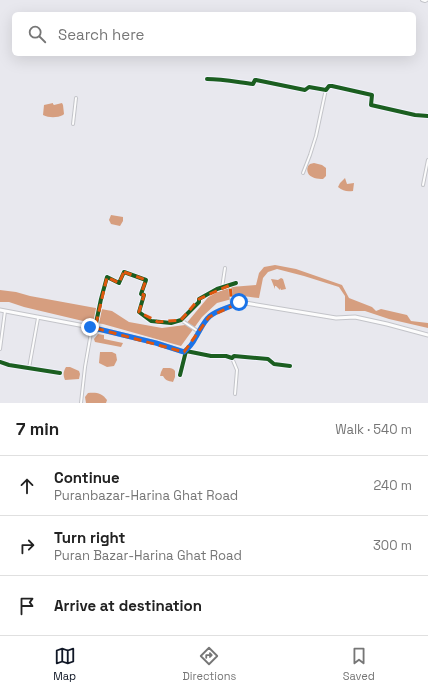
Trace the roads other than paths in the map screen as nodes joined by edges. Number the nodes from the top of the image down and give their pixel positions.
1 (422, 0) edge
2 (427, 0) edge
3 (207, 79) dead end
4 (326, 89) junction
5 (76, 98) dead end
6 (428, 116) edge
7 (73, 124) dead end
8 (428, 160) edge
9 (303, 173) dead end
10 (423, 185) dead end
11 (225, 268) dead end
12 (236, 283) dead end
13 (230, 286) junction
14 (222, 288) junction
15 (232, 306) junction
16 (0, 310) edge
17 (5, 311) junction
18 (38, 317) junction
19 (181, 320) junction
20 (94, 328) junction
21 (199, 332) junction
22 (428, 335) edge
23 (0, 349) edge
24 (185, 352) junction
25 (232, 358) junction
26 (0, 362) edge
27 (290, 366) dead end
28 (29, 368) junction
29 (60, 373) dead end
30 (180, 375) dead end
31 (235, 394) dead end
32 (80, 403) edge

1 - 2 street
3 - 4 street
4 - 6 street
4 - 9 street
5 - 7 street
8 - 10 street
11 - 14 street
12 - 13 street
13 - 14 street
13 - 15 street
14 - 19 street
15 - 21 main road
15 - 22 main road
16 - 17 main road
17 - 18 main road
17 - 23 street
18 - 20 main road
18 - 28 street
19 - 20 street
19 - 21 street
20 - 24 main road
20 - 32 street
21 - 24 main road
24 - 25 street
24 - 30 street
25 - 27 street
25 - 31 street
26 - 28 street
28 - 29 street

